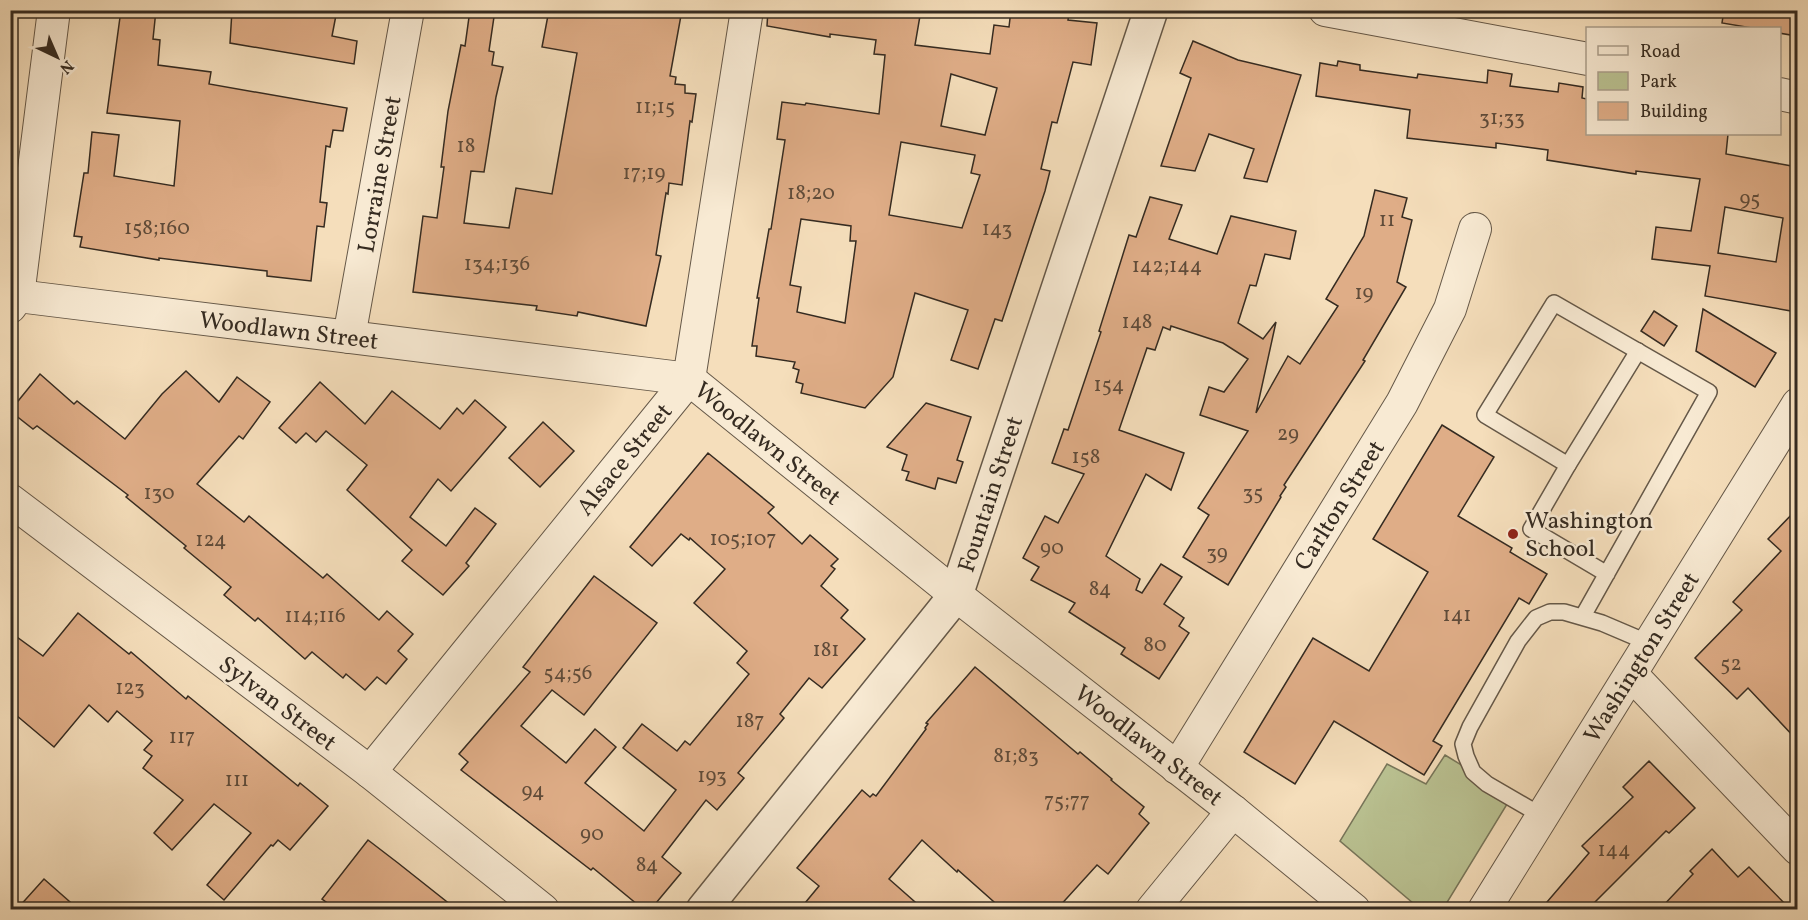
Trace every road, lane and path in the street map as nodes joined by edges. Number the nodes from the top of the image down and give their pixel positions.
1 (54, 10) edge
2 (408, 10) edge
3 (747, 10) edge
4 (1151, 10) edge
5 (1326, 10) edge
6 (1586, 59) edge
7 (1781, 94) edge
8 (1797, 98) edge
9 (1475, 229) dead end
10 (13, 300) edge
11 (349, 337) junction
12 (1638, 351) junction
13 (688, 379) junction
14 (1797, 404) edge
15 (1568, 465) junction
16 (10, 500) edge
17 (1607, 574) junction
18 (956, 595) junction
19 (1583, 616) junction
20 (1649, 643) junction
21 (1631, 674) junction
22 (1177, 768) junction
23 (370, 772) junction
24 (1233, 811) junction
25 (1542, 816) junction
26 (1797, 849) edge
27 (543, 909) edge
28 (703, 909) edge
29 (1152, 909) edge
30 (1354, 909) edge
31 (1484, 909) edge

1 - 10 street
2 - 11 street, Lorraine Street
3 - 13 street, Alsace Street
4 - 18 street, Fountain Street
5 - 6 street
7 - 8 street
9 - 22 street, Carlton Street
10 - 11 street, Woodlawn Street
11 - 13 street, Woodlawn Street
12 - 15 lane
12 - 15 lane
12 - 17 lane
13 - 18 street, Woodlawn Street
13 - 23 street, Alsace Street
14 - 20 street, Washington Street
15 - 17 lane
16 - 23 street, Sylvan Street
17 - 19 lane
18 - 22 street, Woodlawn Street
18 - 28 street, Fountain Street
19 - 20 lane
19 - 25 lane
20 - 21 street, Washington Street
21 - 25 street, Washington Street
21 - 26 street
22 - 24 street, Woodlawn Street
23 - 27 street, Sylvan Street
24 - 29 street
24 - 30 street, Woodlawn Street
25 - 31 street, Washington Street

